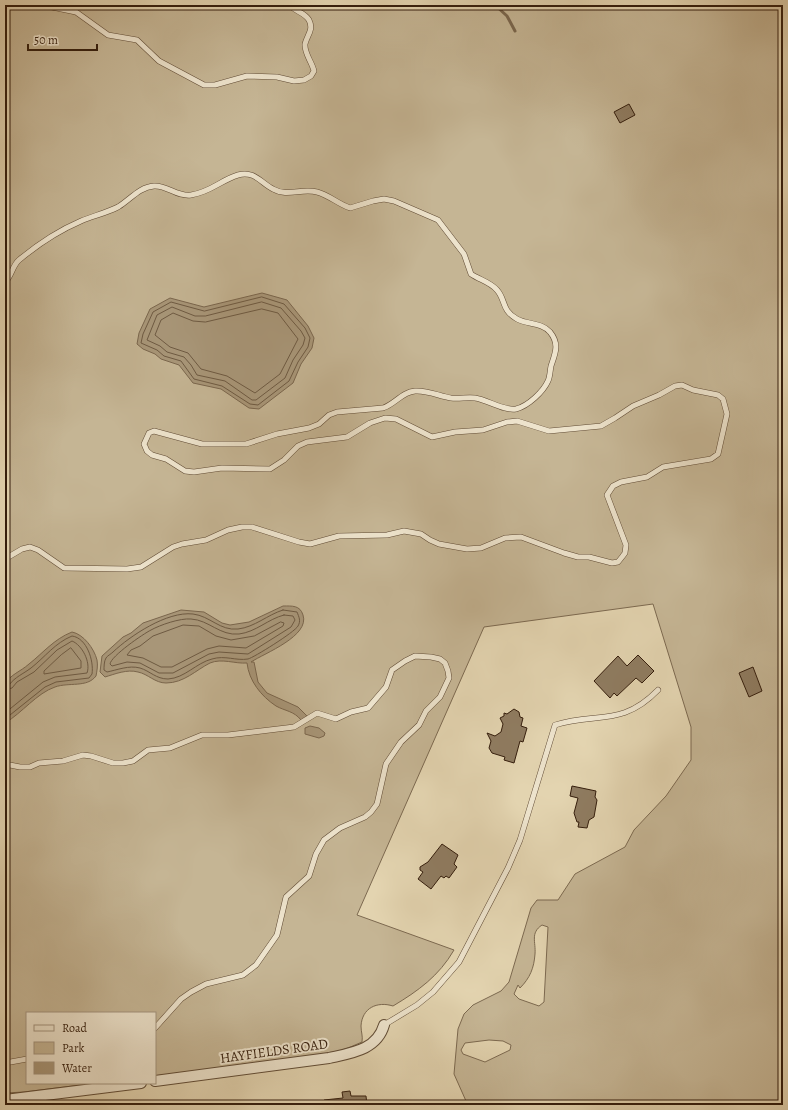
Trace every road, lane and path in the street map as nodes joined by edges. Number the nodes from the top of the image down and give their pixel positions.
1 (42, 5) edge
2 (289, 5) edge
3 (5, 282) edge
4 (5, 559) edge
5 (658, 690) dead end
6 (5, 764) edge
7 (384, 1026) joint
8 (156, 1027) edge
9 (26, 1059) edge
10 (5, 1063) edge
11 (156, 1081) edge
12 (133, 1084) edge
13 (5, 1100) edge

1 - 2 lane
3 - 4 lane
5 - 7 lane
6 - 8 lane
7 - 11 street, HAYFIELDS ROAD
9 - 10 lane
12 - 13 street

